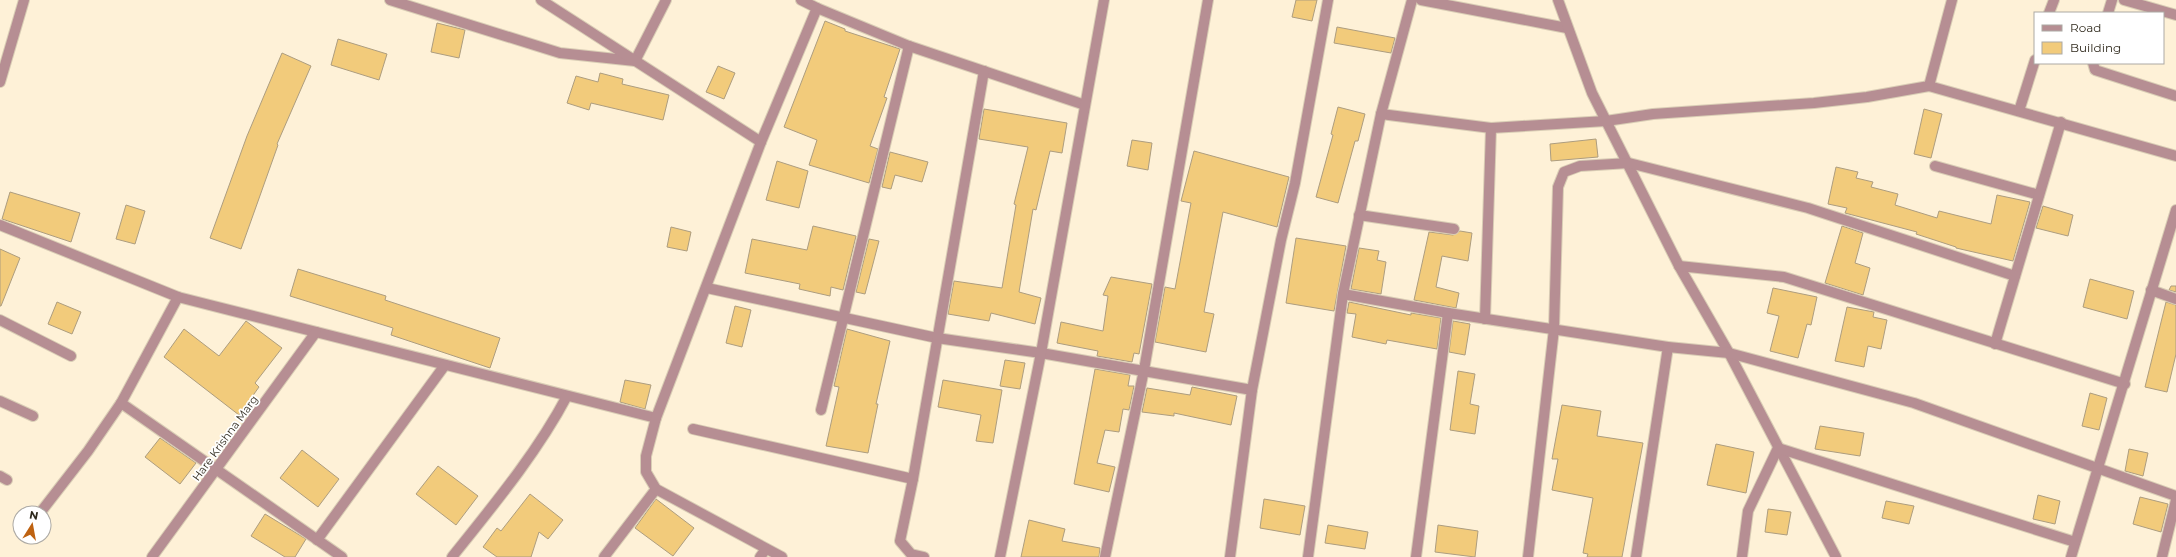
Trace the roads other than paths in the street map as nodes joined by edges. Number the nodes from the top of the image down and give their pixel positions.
1 (24, 0) edge
2 (390, 0) edge
3 (666, 0) edge
4 (801, 0) edge
5 (1104, 0) edge
6 (1208, 0) edge
7 (1328, 0) edge
8 (1412, 0) edge
9 (1421, 0) edge
10 (1558, 0) edge
11 (1952, 0) edge
12 (2054, 0) edge
13 (2112, 0) edge
14 (2124, 0) edge
15 (543, 1) edge
16 (817, 8) junction
17 (2050, 12) edge
18 (2108, 12) edge
19 (2163, 12) edge
20 (2164, 12) edge
21 (2176, 16) edge
22 (1567, 28) junction
23 (909, 46) junction
24 (4, 52) edge
25 (635, 61) junction
26 (2034, 63) edge
27 (2094, 64) edge
28 (984, 71) junction
29 (0, 82) edge
30 (1929, 86) junction
31 (2176, 96) edge
32 (1085, 105) junction
33 (2019, 111) junction
34 (1381, 114) junction
35 (1606, 121) junction
36 (2061, 122) junction
37 (1491, 128) junction
38 (761, 142) junction
39 (2176, 156) edge
40 (1628, 163) junction
41 (1935, 166) dead end
42 (2039, 195) junction
43 (2176, 210) edge
44 (1359, 215) junction
45 (0, 225) edge
46 (1454, 229) dead end
47 (1679, 266) junction
48 (2015, 276) junction
49 (707, 288) junction
50 (2151, 290) junction
51 (1342, 294) junction
52 (178, 297) junction
53 (2176, 298) edge
54 (1448, 313) junction
55 (843, 319) junction
56 (1485, 319) junction
57 (0, 320) edge
58 (1554, 329) junction
59 (316, 332) junction
60 (938, 338) junction
61 (1995, 344) junction
62 (1668, 347) junction
63 (1041, 353) junction
64 (1730, 353) junction
65 (71, 356) dead end
66 (445, 365) junction
67 (1144, 370) junction
68 (2124, 384) junction
69 (1252, 390) junction
70 (567, 396) junction
71 (0, 401) edge
72 (121, 403) junction
73 (821, 410) dead end
74 (33, 416) dead end
75 (656, 418) junction
76 (693, 429) dead end
77 (1778, 448) junction
78 (2097, 469) junction
79 (217, 470) junction
80 (913, 479) junction
81 (656, 489) junction
82 (2176, 496) edge
83 (2176, 500) edge
84 (46, 505) edge
85 (318, 540) junction
86 (2075, 542) junction
87 (763, 553) edge
88 (152, 557) edge
89 (342, 557) edge
90 (452, 557) edge
91 (604, 557) edge
92 (782, 557) edge
93 (924, 557) edge
94 (1000, 557) edge
95 (1105, 557) edge
96 (1230, 557) edge
97 (1308, 557) edge
98 (1416, 557) edge
99 (1528, 557) edge
100 (1636, 557) edge
101 (1742, 557) edge
102 (1836, 557) edge
103 (2071, 557) edge
104 (2162, 557) edge

1 - 24 street
2 - 25 street
3 - 25 street
4 - 16 street
5 - 32 street
6 - 67 street
7 - 69 street
8 - 34 street
9 - 22 street
10 - 22 street
11 - 30 street
12 - 17 street
13 - 18 street
14 - 19 street
15 - 25 street
16 - 23 street
16 - 38 street
20 - 21 street
22 - 35 street
23 - 28 street
23 - 55 street
24 - 29 street
25 - 38 street
26 - 33 street
27 - 31 street
28 - 32 street
28 - 60 street
30 - 33 street
30 - 35 street
32 - 63 street
33 - 36 street
34 - 37 street
34 - 44 street
35 - 37 street
35 - 40 street
36 - 39 street
36 - 42 street
37 - 56 street
38 - 49 street
40 - 47 street
40 - 48 street
40 - 58 street
41 - 42 street
42 - 48 street
43 - 50 street
44 - 46 street
44 - 51 street
45 - 52 street
47 - 61 street
47 - 64 street
48 - 61 street
49 - 55 street
49 - 75 street
50 - 53 street
50 - 68 street
51 - 54 street
51 - 97 street
52 - 59 street
52 - 72 street
54 - 56 street
54 - 98 street
55 - 60 street
55 - 73 street
56 - 58 street
57 - 65 street
58 - 62 street
58 - 99 street
59 - 66 street
59 - 79 street, Hare Krishna Marg
60 - 63 street
60 - 80 street
61 - 68 street
62 - 64 street
62 - 100 street
63 - 67 street
63 - 94 street
64 - 77 street
64 - 78 street
66 - 70 street
66 - 85 street
67 - 69 street
67 - 95 street
68 - 78 street
69 - 96 street
70 - 75 street
70 - 90 street
71 - 74 street
72 - 79 street
72 - 84 street
75 - 81 street
76 - 80 street
77 - 86 street
77 - 101 street
77 - 102 street
78 - 82 street
78 - 86 street
79 - 85 street
79 - 88 street, Hare Krishna Marg
80 - 93 street
81 - 87 street
81 - 91 street
83 - 104 street
85 - 89 street
86 - 103 street
87 - 92 street

